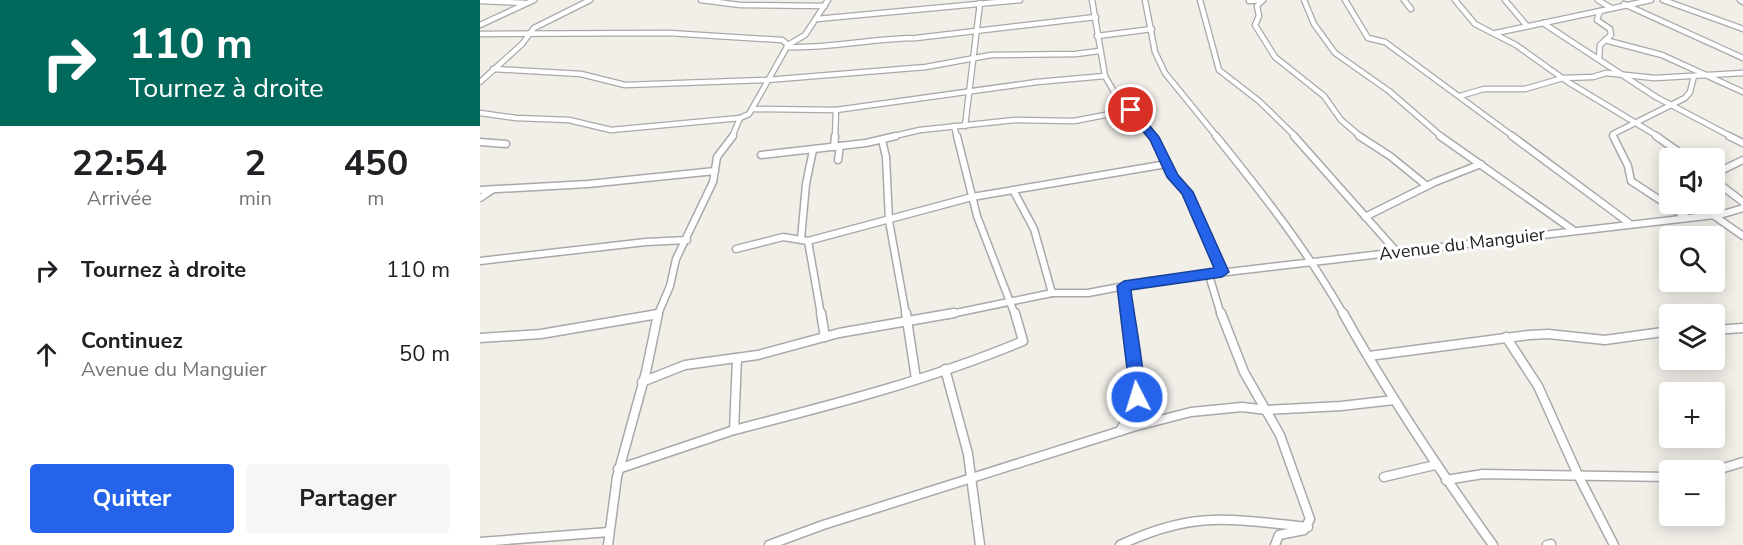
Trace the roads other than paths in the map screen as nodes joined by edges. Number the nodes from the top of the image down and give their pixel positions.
1 (534, 0) edge
2 (590, 0) edge
3 (701, 0) edge
4 (828, 0) edge
5 (1020, 0) edge
6 (1092, 0) edge
7 (1145, 0) edge
8 (1200, 0) edge
9 (1263, 0) edge
10 (1304, 0) edge
11 (1345, 0) edge
12 (1404, 0) edge
13 (1455, 0) edge
14 (1505, 0) edge
15 (1598, 0) edge
16 (1651, 0) edge
17 (1664, 0) edge
18 (480, 1) edge
19 (1249, 1) edge
20 (980, 2) edge
21 (528, 3) junction
22 (1624, 4) junction
23 (825, 6) junction
24 (1257, 8) junction
25 (1411, 9) dead end
26 (1611, 9) junction
27 (1600, 11) junction
28 (1096, 17) junction
29 (817, 20) junction
30 (1544, 23) junction
31 (480, 25) edge
32 (1527, 26) junction
33 (1152, 29) junction
34 (1743, 29) edge
35 (530, 32) junction
36 (976, 32) junction
37 (1496, 33) junction
38 (480, 34) edge
39 (1097, 36) junction
40 (1605, 40) junction
41 (788, 46) junction
42 (1100, 51) junction
43 (1743, 57) edge
44 (974, 58) junction
45 (1599, 58) junction
46 (493, 69) junction
47 (1743, 73) edge
48 (1622, 74) junction
49 (1705, 75) junction
50 (1105, 76) junction
51 (1694, 76) junction
52 (1563, 78) junction
53 (767, 80) junction
54 (480, 82) edge
55 (970, 90) junction
56 (1743, 92) edge
57 (1460, 96) junction
58 (1673, 106) junction
59 (752, 109) junction
60 (836, 110) junction
61 (1131, 110) junction
62 (480, 113) edge
63 (741, 118) junction
64 (1637, 124) junction
65 (954, 126) junction
66 (965, 126) junction
67 (882, 140) junction
68 (480, 142) edge
69 (1743, 143) edge
70 (506, 144) dead end
71 (837, 147) junction
72 (1673, 148) edge
73 (813, 150) junction
74 (761, 155) dead end
75 (838, 160) dead end
76 (1743, 160) edge
77 (1167, 164) junction
78 (1481, 164) junction
79 (1725, 169) edge
80 (715, 171) junction
81 (1427, 186) junction
82 (1725, 188) edge
83 (480, 190) edge
84 (492, 190) junction
85 (1013, 190) junction
86 (972, 197) junction
87 (480, 198) edge
88 (1743, 202) edge
89 (1743, 208) edge
90 (1725, 212) edge
91 (1713, 214) joint
92 (1365, 217) junction
93 (1686, 217) junction
94 (889, 221) junction
95 (1629, 223) junction
96 (1573, 230) junction
97 (1743, 236) edge
98 (687, 240) junction
99 (805, 240) junction
100 (736, 249) dead end
101 (1396, 251) junction
102 (480, 261) edge
103 (1311, 263) junction
104 (1222, 272) junction
105 (1209, 274) junction
106 (1124, 286) junction
107 (1052, 293) junction
108 (1011, 301) junction
109 (658, 314) junction
110 (907, 323) junction
111 (1743, 328) edge
112 (1725, 329) edge
113 (1659, 333) edge
114 (825, 337) junction
115 (1506, 337) junction
116 (480, 338) edge
117 (1369, 356) junction
118 (737, 358) junction
119 (945, 369) junction
120 (916, 379) junction
121 (642, 382) junction
122 (1394, 400) junction
123 (1267, 410) junction
124 (734, 430) junction
125 (1119, 432) junction
126 (1743, 462) edge
127 (1435, 465) junction
128 (1725, 468) edge
129 (618, 469) junction
130 (1384, 477) dead end
131 (1578, 477) junction
132 (1659, 477) edge
133 (970, 479) junction
134 (1446, 480) junction
135 (1308, 527) junction
136 (609, 532) junction
137 (480, 542) edge
138 (608, 545) edge
139 (769, 545) edge
140 (980, 545) edge
141 (1120, 545) edge
142 (1275, 545) edge
143 (1493, 545) edge
144 (1614, 545) edge

1 - 21 street
2 - 35 street
3 - 23 street
4 - 23 street
5 - 20 street
6 - 28 street
7 - 33 street
8 - 92 street
9 - 19 street
9 - 24 street
10 - 78 street
11 - 57 street
12 - 25 street
13 - 37 street
14 - 32 street
15 - 26 street
16 - 22 street
17 - 34 street
18 - 21 street
19 - 24 street
20 - 29 street
20 - 36 street
21 - 31 street
22 - 26 street
22 - 43 street
23 - 29 street
24 - 81 street
26 - 27 street
27 - 30 street
27 - 40 street
28 - 36 street
28 - 39 street
29 - 41 street
30 - 32 street
30 - 45 street
32 - 37 street
33 - 39 street
33 - 103 street
35 - 38 street
35 - 41 street
35 - 46 street
36 - 41 street
36 - 44 street
37 - 52 street
39 - 42 street
40 - 45 street
40 - 49 street
41 - 53 street
42 - 44 street
42 - 50 street
44 - 53 street
44 - 55 street
45 - 48 street
46 - 53 street
46 - 54 street
47 - 49 street
48 - 51 street
48 - 52 street
48 - 58 street
49 - 51 street
49 - 56 street
50 - 55 street
50 - 61 street
51 - 58 street
52 - 57 street
52 - 64 street
53 - 59 street
55 - 60 street
55 - 66 street
57 - 95 street
58 - 64 street
58 - 69 street
59 - 60 street
59 - 63 street
60 - 71 street
61 - 66 street
61 - 77 street
62 - 63 street
63 - 80 street
64 - 72 street
64 - 93 street
65 - 66 street
65 - 67 street
65 - 86 street
67 - 71 street
67 - 94 street
68 - 70 street
71 - 73 street
71 - 75 street
73 - 74 street
73 - 99 street
76 - 79 street
77 - 85 street
77 - 104 street
78 - 81 street
78 - 96 street
80 - 84 street
80 - 98 street
81 - 92 street
82 - 88 street
83 - 84 street
84 - 87 street
85 - 86 street
85 - 107 street
86 - 94 street
86 - 108 street
89 - 90 street, Avenue du Manguier
91 - 93 street, Avenue du Manguier
91 - 97 street
92 - 101 street
93 - 95 street, Avenue du Manguier
94 - 99 street
94 - 110 street
95 - 96 street, Avenue du Manguier
96 - 101 street, Avenue du Manguier
98 - 102 street
98 - 109 street
99 - 100 street
99 - 114 street
101 - 103 street, Avenue du Manguier
103 - 104 street, Avenue du Manguier
103 - 117 street
104 - 105 street, Avenue du Manguier
105 - 106 street, Avenue du Manguier
105 - 123 street
106 - 107 street, Avenue du Manguier
106 - 125 street
107 - 108 street, Avenue du Manguier
108 - 110 street, Avenue du Manguier
108 - 119 street
109 - 116 street
109 - 121 street
110 - 114 street, Avenue du Manguier
110 - 120 street
111 - 112 street
113 - 115 street
114 - 118 street, Avenue du Manguier
115 - 117 street
115 - 131 street
117 - 122 street
118 - 121 street, Avenue du Manguier
118 - 124 street
119 - 120 street
119 - 133 street
120 - 124 street
121 - 129 street
122 - 123 street
122 - 127 street
123 - 125 street
123 - 135 street
124 - 129 street
125 - 133 street
126 - 128 street
127 - 130 street
127 - 134 street
129 - 136 street
131 - 132 street
131 - 134 street
131 - 144 street
133 - 139 street
133 - 140 street
134 - 143 street
135 - 141 street
135 - 142 street
136 - 137 street
136 - 138 street

